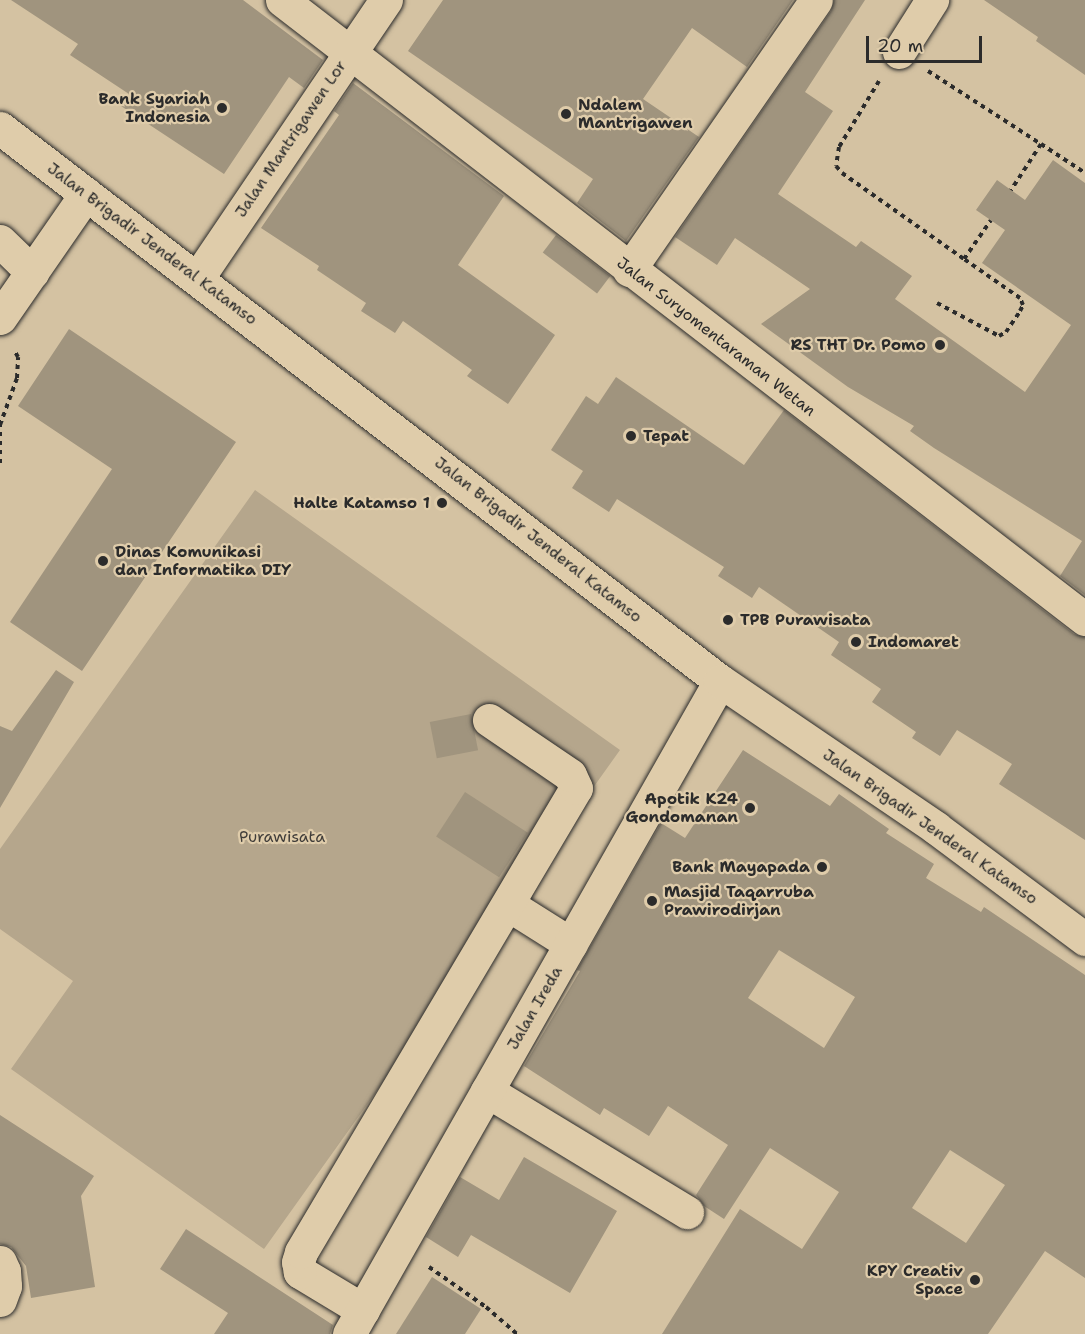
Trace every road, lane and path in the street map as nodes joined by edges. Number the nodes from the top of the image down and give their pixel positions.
1 (282, 0) edge
2 (387, 0) edge
3 (816, 0) edge
4 (932, 0) edge
5 (350, 51) junction
6 (899, 52) junction
7 (0, 128) edge
8 (1041, 144) junction
9 (1085, 173) edge
10 (1011, 190) dead end
11 (86, 194) junction
12 (991, 220) dead end
13 (0, 241) edge
14 (964, 259) junction
15 (629, 270) junction
16 (32, 272) junction
17 (197, 279) junction
18 (937, 303) dead end
19 (6, 332) edge
20 (0, 463) edge
21 (1085, 620) edge
22 (720, 681) junction
23 (489, 720) dead end
24 (509, 905) junction
25 (1085, 939) edge
26 (571, 944) junction
27 (487, 1091) junction
28 (687, 1212) dead end
29 (398, 1246) junction
30 (0, 1262) edge
31 (0, 1300) edge
32 (356, 1322) edge
33 (517, 1334) edge

1 - 5 street, Jalan Suryomentaraman Wetan
2 - 5 street, Jalan Mantrigawen Lor
3 - 15 street
4 - 6 street
5 - 15 street, Jalan Suryomentaraman Wetan
5 - 17 street, Jalan Mantrigawen Lor
6 - 8 path
6 - 14 path
7 - 11 street, Jalan Brigadir Jenderal Katamso
8 - 9 path
8 - 10 path
11 - 16 street
11 - 17 street, Jalan Brigadir Jenderal Katamso
12 - 14 path
13 - 16 street
14 - 18 path
15 - 21 street, Jalan Suryomentaraman Wetan
16 - 19 street
17 - 22 street, Jalan Brigadir Jenderal Katamso
19 - 20 path
22 - 25 street, Jalan Brigadir Jenderal Katamso
22 - 26 street, Jalan Ireda
23 - 24 street
24 - 26 street
24 - 32 street
26 - 27 street, Jalan Ireda
27 - 28 street
27 - 29 street, Jalan Ireda
29 - 32 street, Jalan Ireda
29 - 33 path
30 - 31 street

